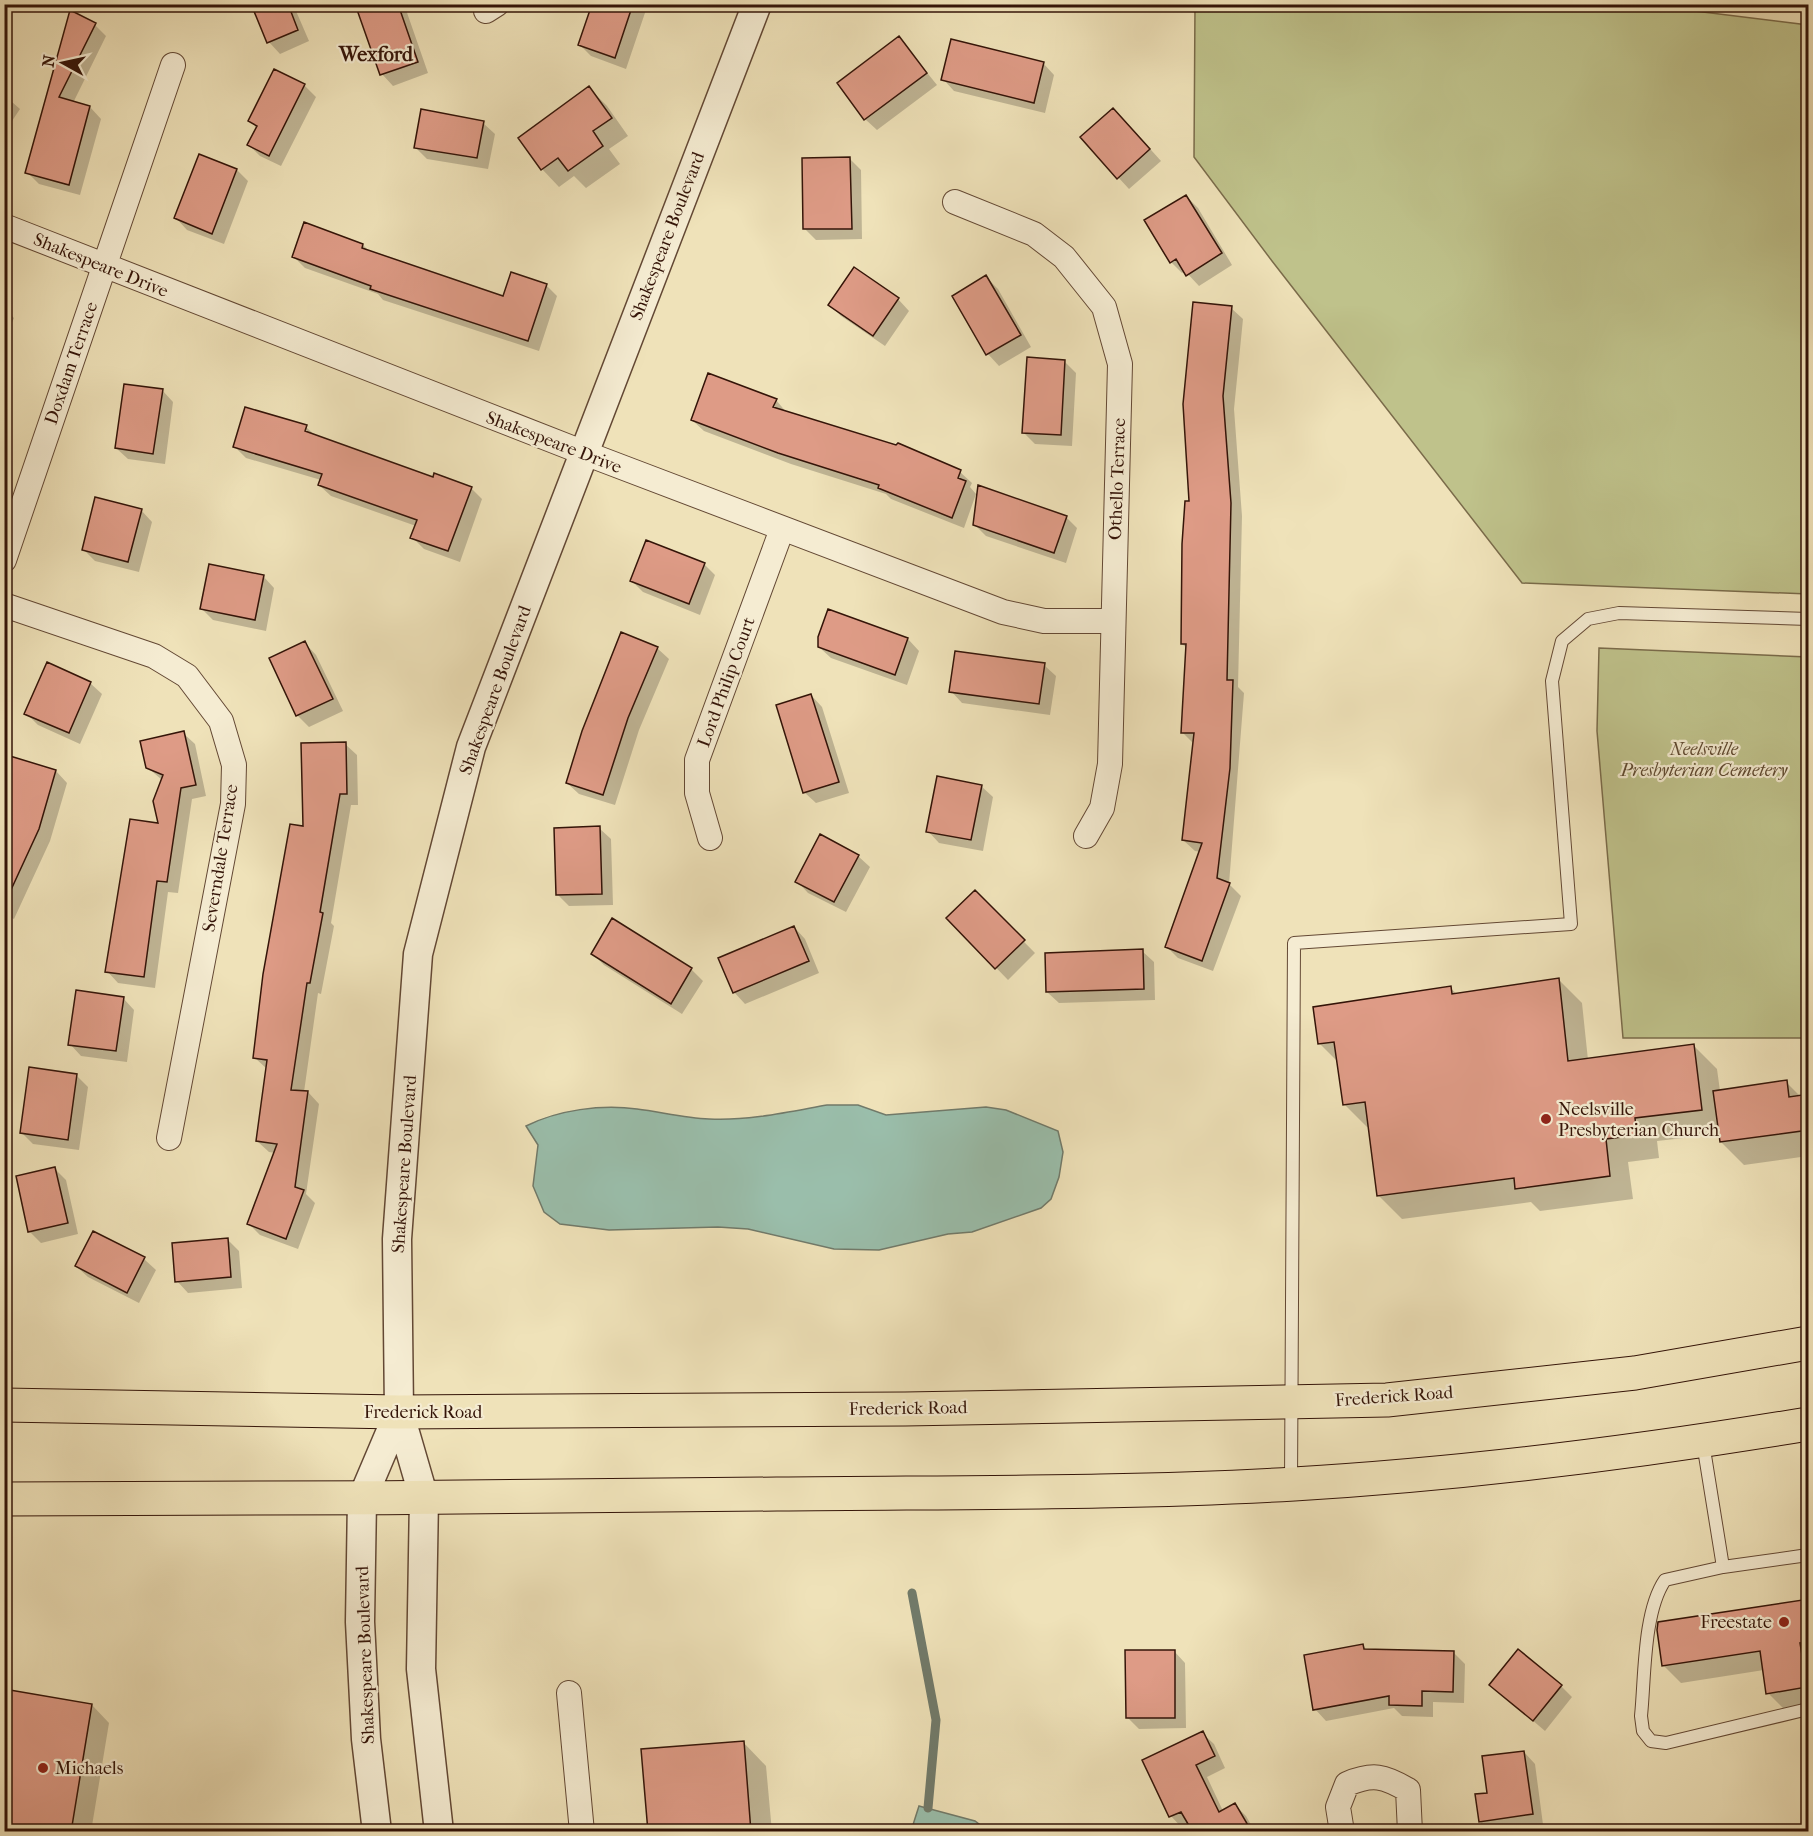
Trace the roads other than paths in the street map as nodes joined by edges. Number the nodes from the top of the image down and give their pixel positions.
1 (757, 4) edge
2 (173, 64) dead end
3 (955, 202) dead end
4 (4, 226) edge
5 (104, 267) junction
6 (582, 452) junction
7 (782, 529) junction
8 (4, 560) edge
9 (4, 605) edge
10 (1809, 619) edge
11 (1113, 621) junction
12 (1086, 836) dead end
13 (710, 838) dead end
14 (169, 1138) dead end
15 (1809, 1343) edge
16 (1293, 1402) junction
17 (4, 1405) edge
18 (399, 1412) junction
19 (1809, 1424) edge
20 (1703, 1441) junction
21 (1291, 1484) junction
22 (424, 1498) junction
23 (4, 1499) edge
24 (362, 1499) junction
25 (1809, 1555) edge
26 (1723, 1567) junction
27 (569, 1693) dead end
28 (1809, 1709) edge
29 (377, 1832) edge
30 (439, 1832) edge
31 (582, 1832) edge
32 (1342, 1832) edge
33 (1410, 1832) edge

1 - 6 street, Shakespeare Boulevard
2 - 5 street, Doxdam Terrace
3 - 11 street, Othello Terrace
4 - 5 street, Shakespeare Drive
5 - 6 street, Shakespeare Drive
5 - 8 street, Doxdam Terrace
6 - 7 street, Shakespeare Drive
6 - 18 street, Shakespeare Boulevard
7 - 11 street, Shakespeare Drive
7 - 13 street, Lord Philip Court
9 - 14 street, Severndale Terrace
10 - 16 lane
11 - 12 street, Othello Terrace
15 - 16 main road, Frederick Road
16 - 18 main road, Frederick Road
16 - 21 lane
17 - 18 main road, Frederick Road
18 - 22 street, Shakespeare Boulevard
18 - 24 street, Shakespeare Boulevard
19 - 20 main road
20 - 21 main road
20 - 26 lane
21 - 22 main road
22 - 24 main road
22 - 30 street, Shakespeare Boulevard
23 - 24 main road
24 - 29 street, Shakespeare Boulevard
25 - 26 lane
26 - 28 lane
27 - 31 street
32 - 33 street

